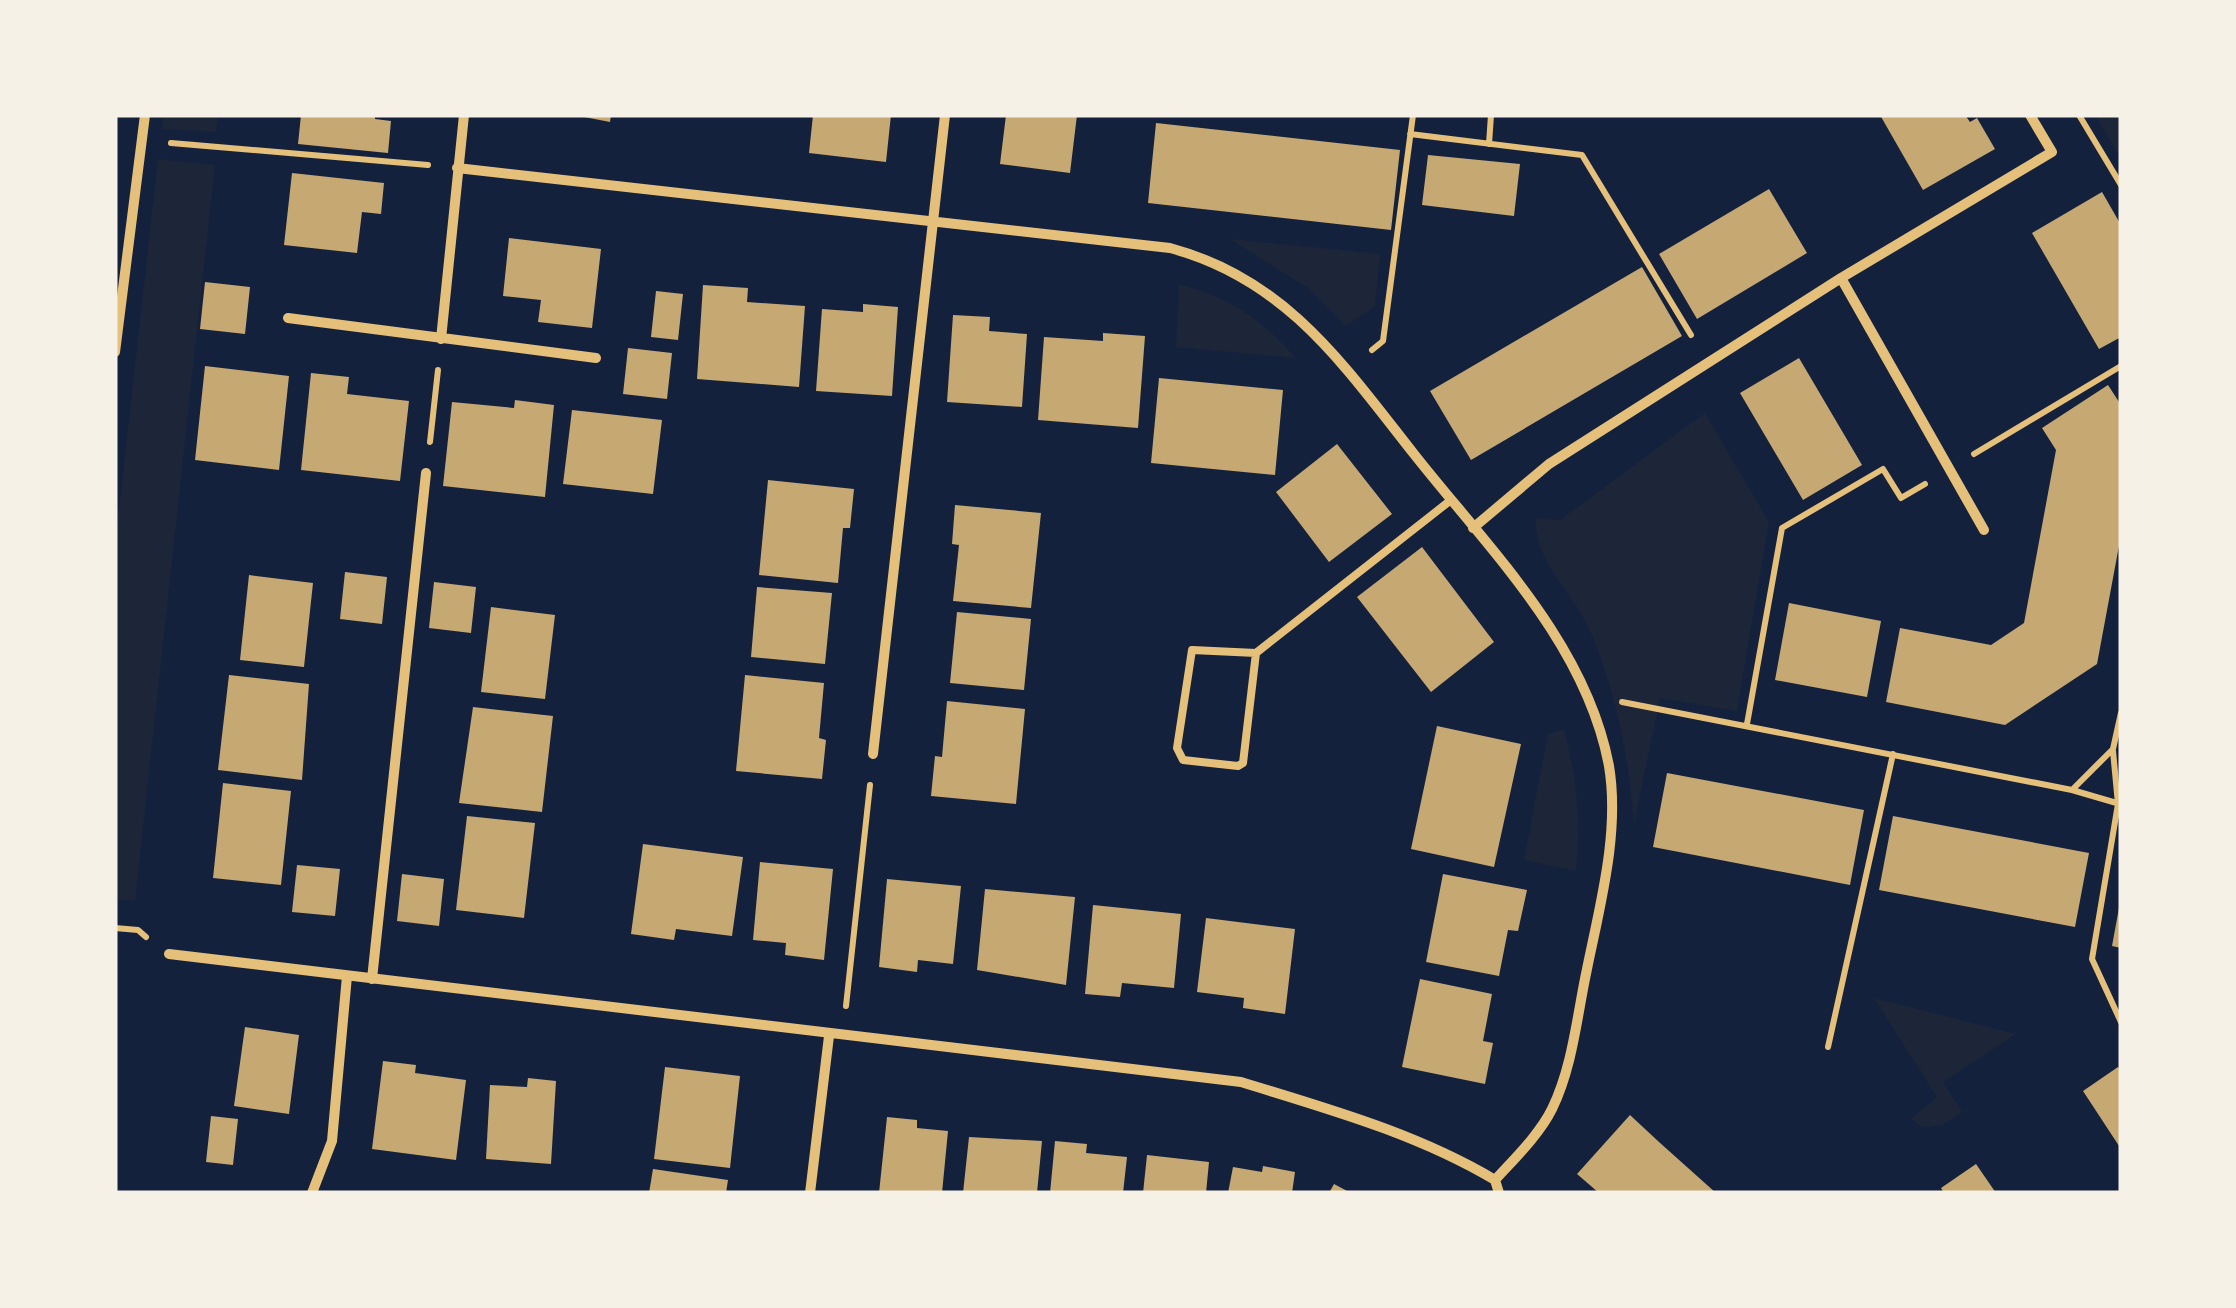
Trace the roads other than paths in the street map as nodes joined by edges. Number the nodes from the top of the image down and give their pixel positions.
1 (146, 115) edge
2 (464, 115) edge
3 (944, 115) edge
4 (2030, 115) edge
5 (458, 168) junction
6 (932, 225) junction
7 (1841, 278) junction
8 (288, 318) dead end
9 (441, 338) junction
10 (115, 352) edge
11 (596, 358) dead end
12 (426, 473) road end
13 (1450, 500) junction
14 (1473, 528) junction
15 (1984, 530) dead end
16 (1256, 653) junction
17 (873, 754) road end
18 (169, 954) dead end
19 (347, 976) junction
20 (372, 979) junction
21 (829, 1036) junction
22 (1495, 1180) junction
23 (312, 1193) edge
24 (810, 1193) edge
25 (1499, 1193) edge

1 - 10 street
2 - 5 street
3 - 6 street
4 - 7 street
5 - 6 street
5 - 9 street
6 - 13 street
6 - 17 street
7 - 14 street
7 - 15 street
8 - 9 street
9 - 11 street
12 - 20 street
13 - 14 street
13 - 16 lane
14 - 22 street
16 - 16 lane
18 - 19 street
19 - 20 street
19 - 23 street
20 - 21 street
21 - 22 street
21 - 24 street
22 - 25 street

